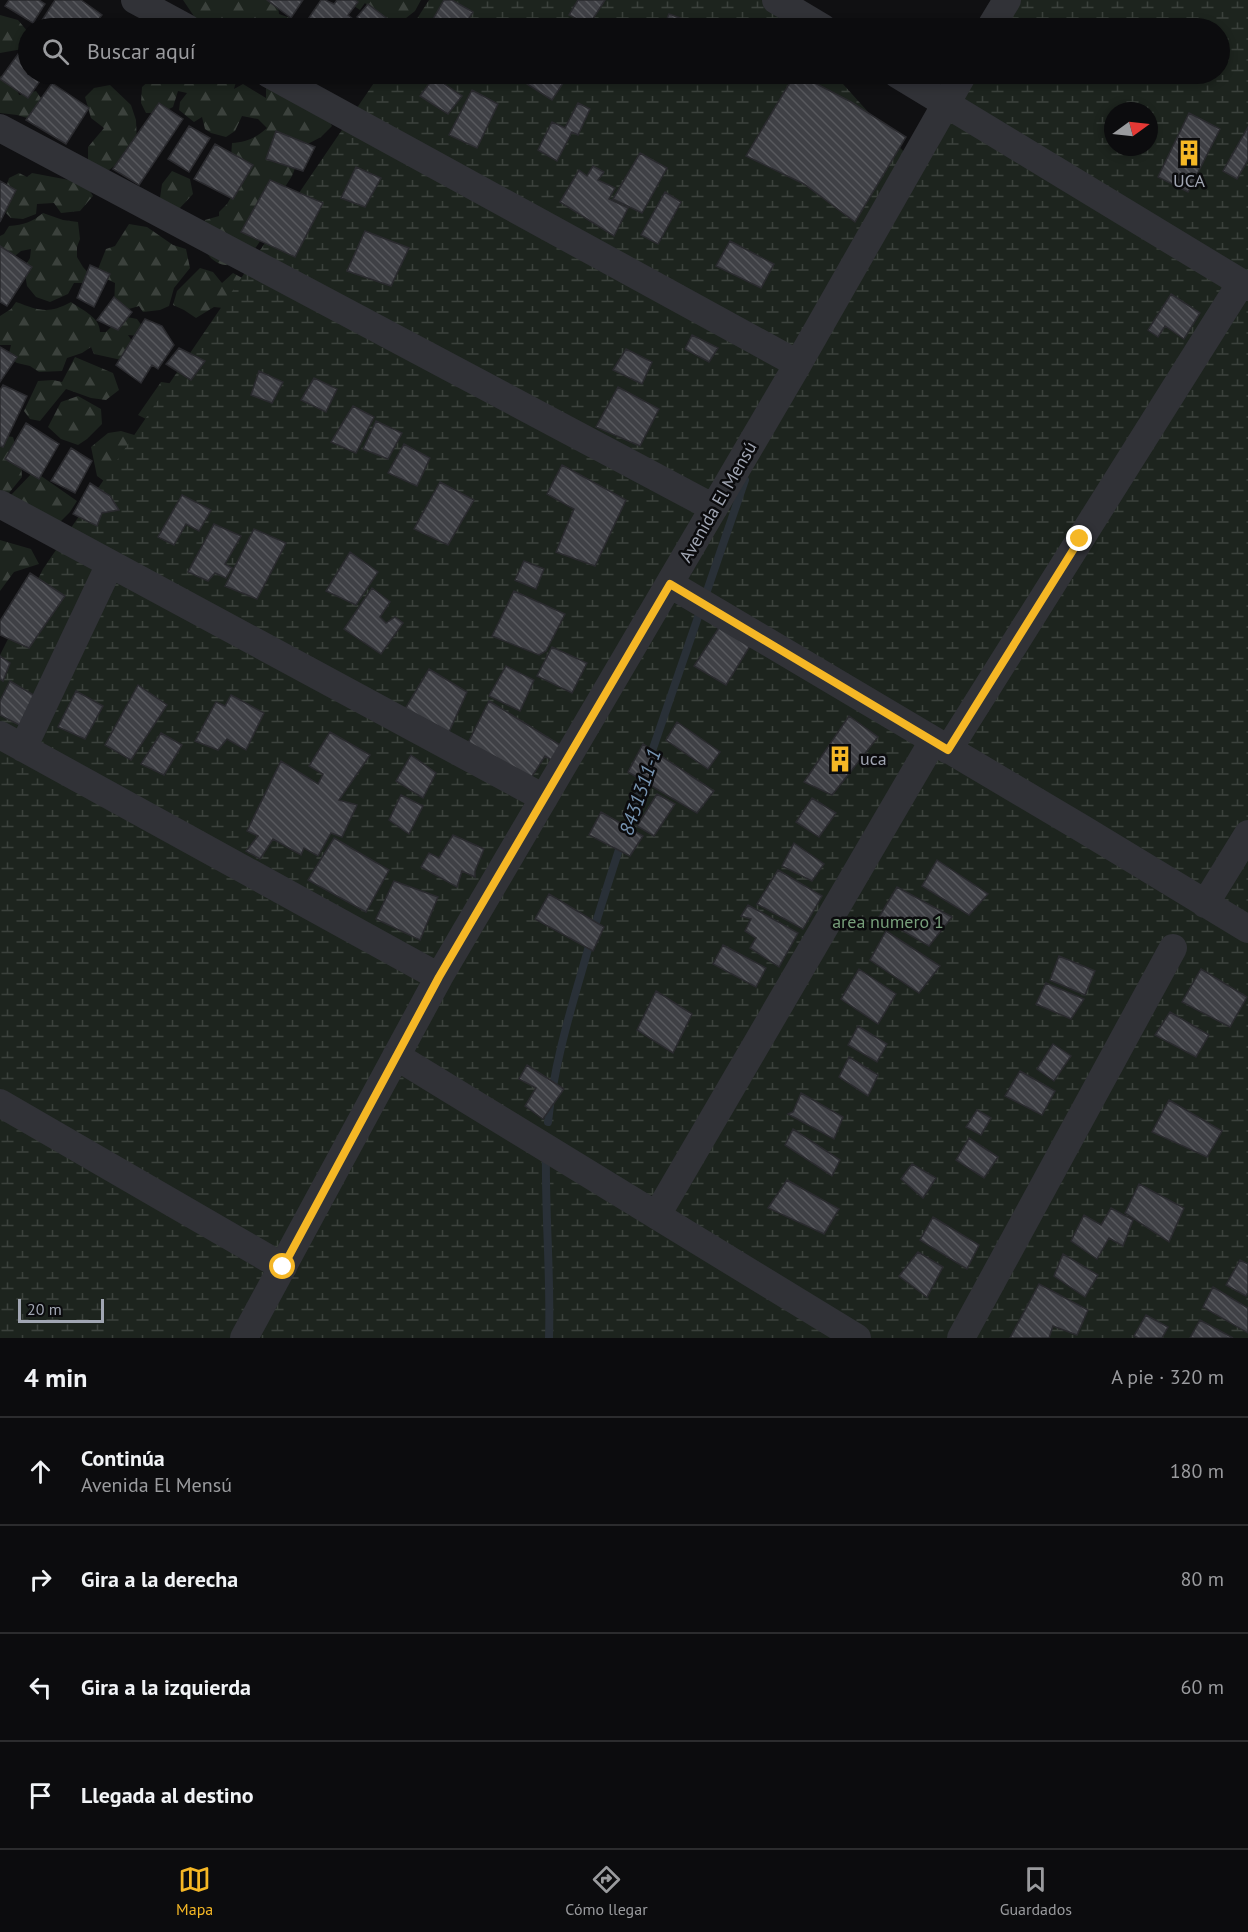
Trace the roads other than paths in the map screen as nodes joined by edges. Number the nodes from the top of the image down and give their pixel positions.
1 (135, 0) edge
2 (776, 0) edge
3 (1007, 0) edge
4 (168, 18) edge
5 (806, 18) edge
6 (996, 18) edge
7 (287, 84) edge
8 (914, 84) edge
9 (957, 84) edge
10 (946, 103) junction
11 (0, 128) edge
12 (1244, 285) edge
13 (798, 364) junction
14 (0, 504) edge
15 (714, 508) junction
16 (110, 564) junction
17 (670, 584) junction
18 (12, 741) edge
19 (940, 746) junction
20 (544, 798) junction
21 (1248, 834) edge
22 (1205, 904) junction
23 (1248, 929) edge
24 (1173, 948) dead end
25 (439, 977) junction
26 (396, 1056) junction
27 (0, 1103) edge
28 (657, 1215) junction
29 (283, 1267) junction
30 (244, 1338) edge
31 (857, 1338) edge
32 (961, 1338) edge

1 - 4 street
2 - 5 street
3 - 6 street
7 - 13 street
8 - 10 street
9 - 10 street, Avenida El Mensú
10 - 12 street
10 - 13 street, Avenida El Mensú
11 - 15 street
12 - 19 street
13 - 15 street, Avenida El Mensú
14 - 16 street
15 - 17 street, Avenida El Mensú
16 - 18 street
16 - 20 street
17 - 19 street
17 - 20 street, Avenida El Mensú
18 - 25 street
19 - 22 street
19 - 28 street
20 - 25 street, Avenida El Mensú
21 - 22 street
22 - 23 street
24 - 32 street
25 - 26 street, Avenida El Mensú
26 - 28 street
26 - 29 street, Avenida El Mensú
27 - 29 street
28 - 31 street
29 - 30 street, Avenida El Mensú

